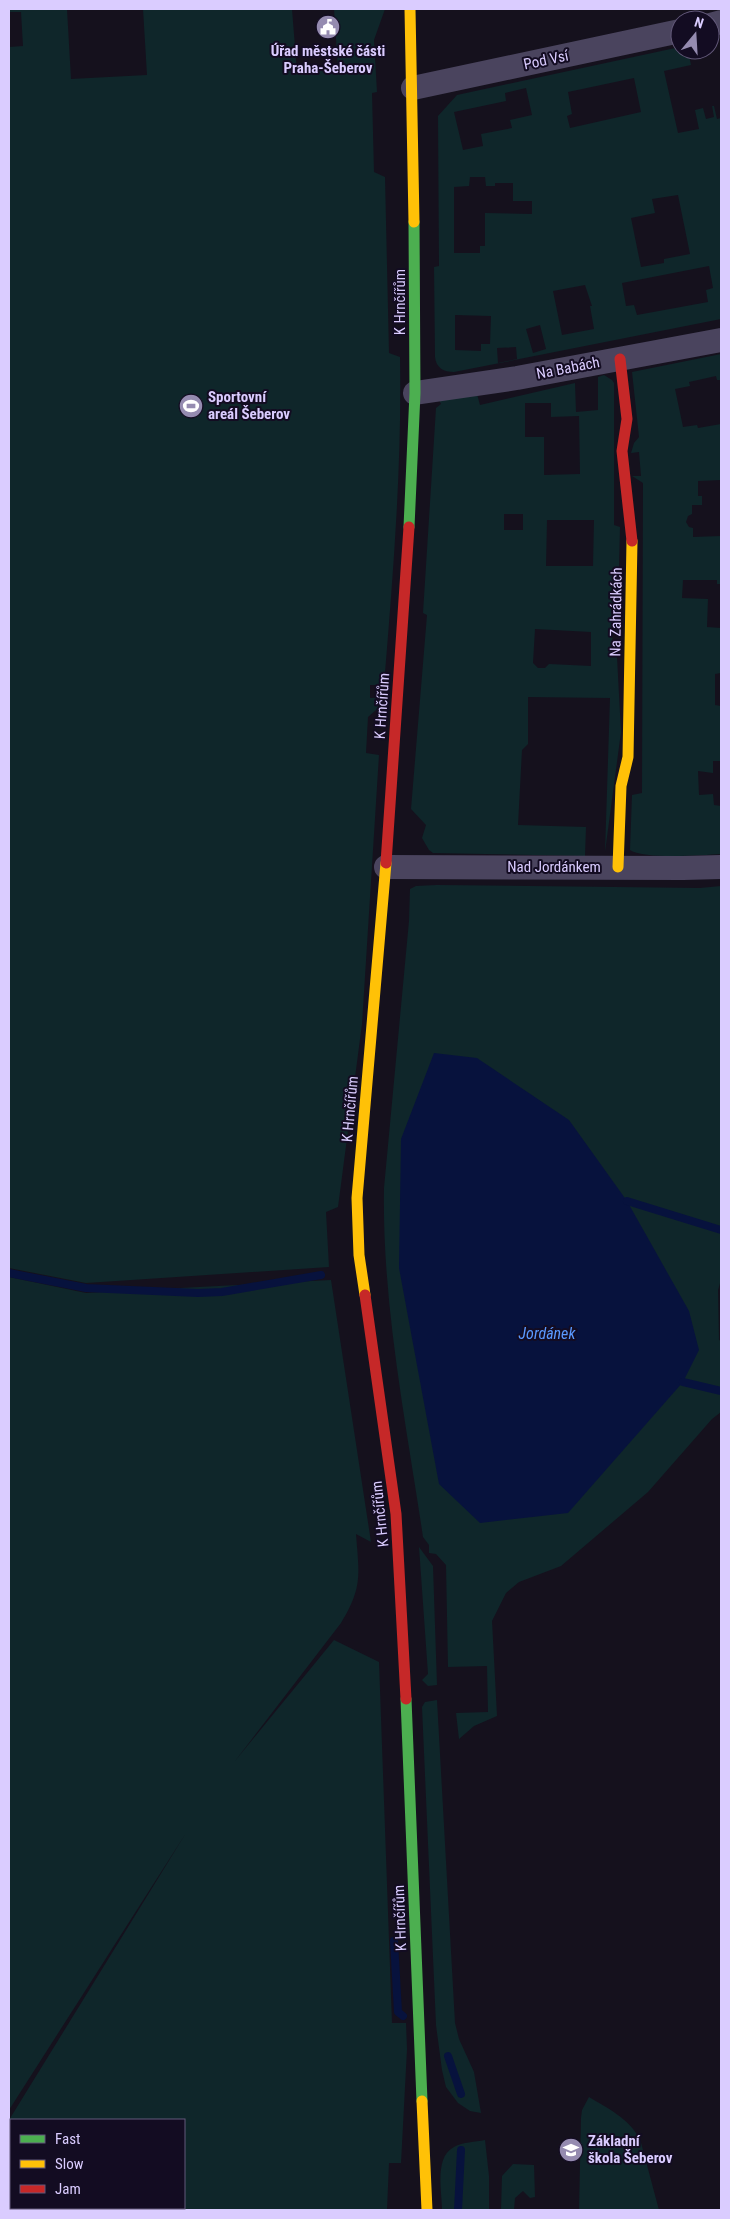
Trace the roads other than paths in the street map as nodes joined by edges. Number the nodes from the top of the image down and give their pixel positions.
1 (410, 9) edge
2 (670, 33) edge
3 (413, 88) junction
4 (721, 340) edge
5 (620, 359) junction
6 (415, 393) junction
7 (386, 866) junction
8 (618, 867) junction
9 (721, 867) edge
10 (427, 2210) edge

1 - 3 street, K Hrnčířům
2 - 3 street, Pod Vsí
3 - 6 street, K Hrnčířům
4 - 5 street, Na Babách
5 - 6 street, Na Babách
5 - 8 street, Na Zahrádkách
6 - 7 street, K Hrnčířům
7 - 8 street, Nad Jordánkem
7 - 10 street, K Hrnčířům
8 - 9 street, Nad Jordánkem

